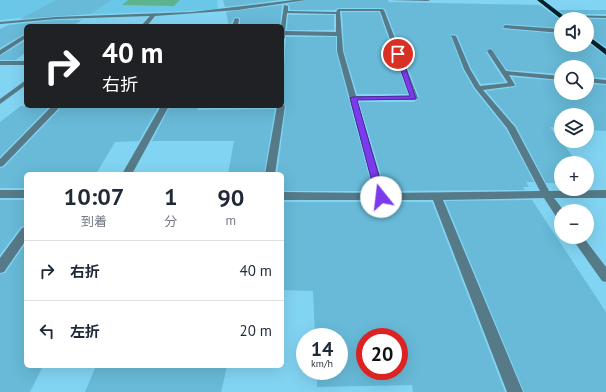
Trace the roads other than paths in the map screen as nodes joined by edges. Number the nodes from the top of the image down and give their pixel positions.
1 (304, 0) edge
2 (391, 0) edge
3 (421, 0) edge
4 (428, 0) edge
5 (540, 0) edge
6 (279, 2) edge
7 (286, 2) junction
8 (285, 12) junction
9 (339, 12) junction
10 (556, 12) edge
11 (153, 15) junction
12 (114, 16) junction
13 (594, 17) edge
14 (606, 17) edge
15 (52, 19) junction
16 (237, 19) dead end
17 (109, 21) dead end
18 (0, 23) edge
19 (44, 24) edge
20 (146, 24) edge
21 (236, 24) edge
22 (283, 24) edge
23 (505, 27) dead end
24 (554, 30) edge
25 (339, 34) junction
26 (284, 35) edge
27 (453, 36) dead end
28 (24, 37) edge
29 (594, 43) edge
30 (490, 51) dead end
31 (0, 53) edge
32 (606, 53) edge
33 (0, 63) edge
34 (24, 63) edge
35 (505, 74) junction
36 (554, 78) edge
37 (594, 81) edge
38 (606, 82) edge
39 (24, 84) edge
40 (478, 88) junction
41 (353, 98) junction
42 (0, 102) edge
43 (164, 108) edge
44 (281, 108) edge
45 (54, 109) dead end
46 (0, 164) edge
47 (128, 172) edge
48 (270, 172) edge
49 (0, 194) edge
50 (24, 194) edge
51 (546, 194) junction
52 (606, 194) edge
53 (284, 196) edge
54 (436, 196) junction
55 (381, 197) junction
56 (554, 205) edge
57 (24, 234) edge
58 (582, 244) edge
59 (0, 268) edge
60 (606, 278) edge
61 (515, 392) edge

1 - 7 street
2 - 3 street
3 - 4 street
5 - 10 highway
6 - 7 street
6 - 11 street
7 - 8 street
8 - 9 street
8 - 22 street
9 - 25 street
9 - 41 street
11 - 12 street
11 - 20 street
12 - 15 street
12 - 17 street
13 - 14 street
15 - 18 street
15 - 19 street
16 - 21 street
23 - 24 street
25 - 26 street
25 - 41 street
27 - 40 street
28 - 31 street
29 - 32 highway
30 - 35 street
33 - 34 street
35 - 36 street
35 - 40 street
37 - 38 street
39 - 42 street
40 - 51 street
41 - 55 street
43 - 47 street
44 - 48 street
45 - 46 street
49 - 50 street
51 - 52 street
51 - 54 street
51 - 56 street
53 - 55 street
54 - 55 street
54 - 61 street
57 - 59 street
58 - 60 street

